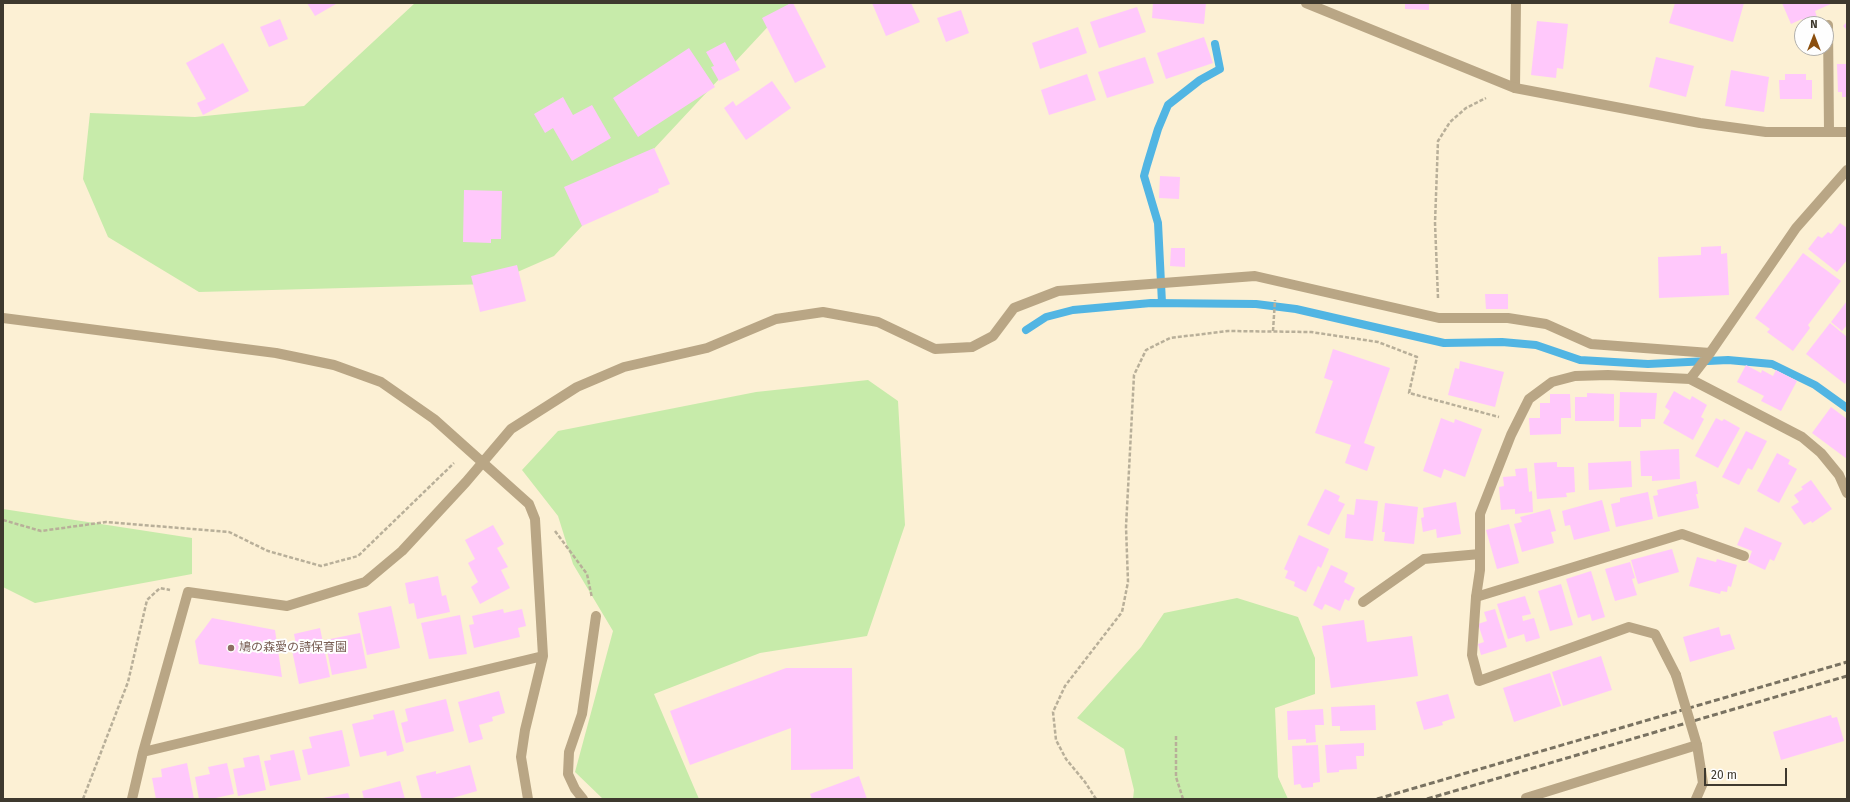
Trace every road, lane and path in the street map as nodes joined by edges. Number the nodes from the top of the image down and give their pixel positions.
1 (1306, 3) edge
2 (1516, 3) edge
3 (1828, 56) edge
4 (1503, 83) junction
5 (1515, 88) junction
6 (1829, 132) junction
7 (1847, 132) edge
8 (1847, 170) edge
9 (1276, 281) junction
10 (3, 318) edge
11 (1439, 318) junction
12 (1273, 332) junction
13 (1710, 353) junction
14 (1690, 379) junction
15 (1518, 422) junction
16 (468, 450) junction
17 (482, 462) junction
18 (1847, 493) edge
19 (3, 520) edge
20 (557, 532) dead end
21 (1480, 554) junction
22 (1744, 556) dead end
23 (188, 592) junction
24 (1476, 597) junction
25 (1363, 602) dead end
26 (596, 616) joint
27 (542, 656) junction
28 (1176, 736) dead end
29 (1697, 745) junction
30 (143, 752) junction
31 (82, 799) edge
32 (132, 799) edge
33 (528, 799) edge
34 (583, 799) edge
35 (1096, 799) edge
36 (1183, 799) edge
37 (1526, 799) edge
38 (1696, 799) edge

1 - 4 street
2 - 5 street
3 - 6 street
4 - 5 street
4 - 11 path
5 - 6 street
6 - 7 street
8 - 13 street
9 - 11 street
9 - 12 path
9 - 17 street
10 - 16 street
11 - 13 street
12 - 15 path
12 - 35 path
13 - 14 street
14 - 15 street
14 - 18 street
15 - 21 street
16 - 17 street
16 - 19 path
17 - 23 street
17 - 27 street
20 - 26 path
21 - 24 street
21 - 25 street
22 - 24 street
23 - 30 street
23 - 31 path
24 - 29 street, bridge
26 - 34 street
27 - 30 street
27 - 33 street
28 - 36 path
29 - 37 street
29 - 38 street
30 - 32 street

